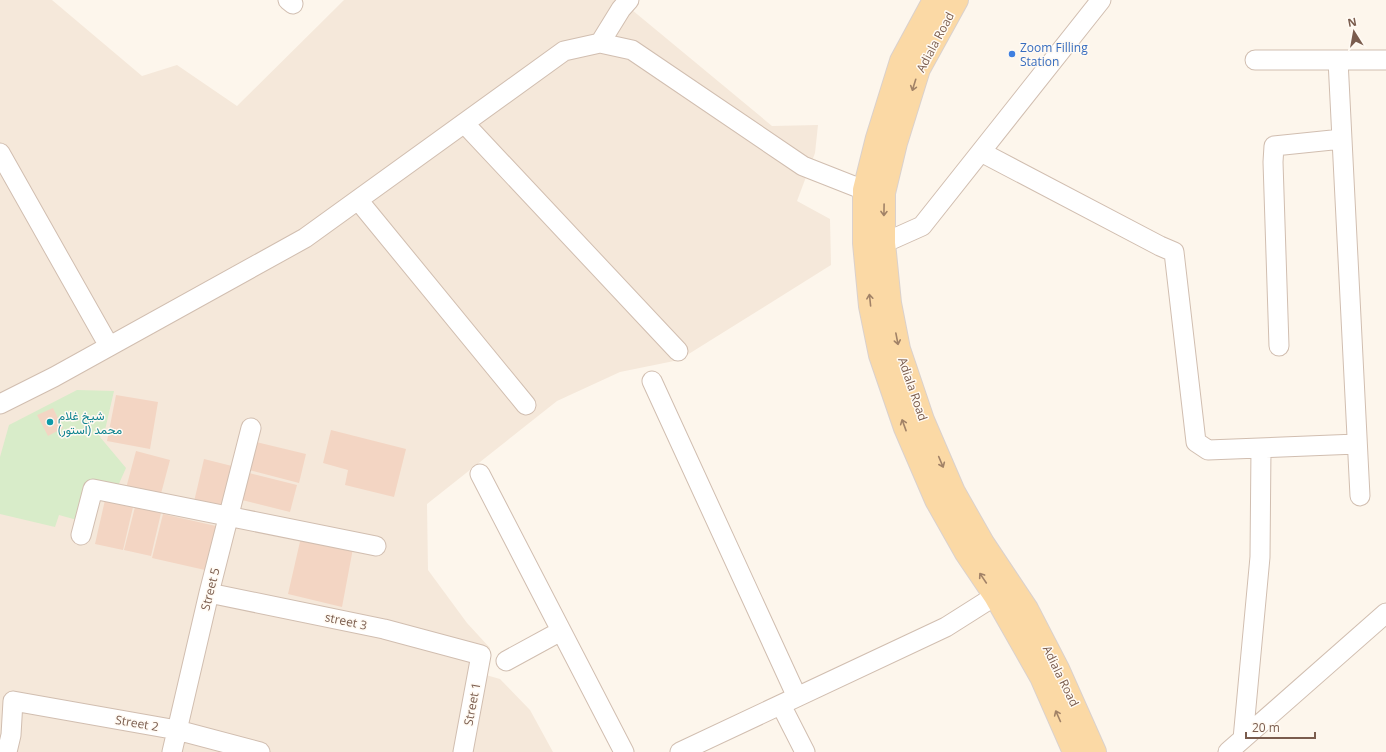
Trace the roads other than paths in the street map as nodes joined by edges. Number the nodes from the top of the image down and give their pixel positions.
1 (934, 0) edge
2 (957, 0) edge
3 (1101, 0) edge
4 (620, 3) edge
5 (600, 43) junction
6 (1255, 60) dead end
7 (1338, 60) junction
8 (1386, 60) edge
9 (464, 124) junction
10 (1342, 139) junction
11 (981, 152) junction
12 (0, 153) edge
13 (864, 190) junction
14 (358, 200) junction
15 (884, 243) junction
16 (109, 346) junction
17 (1279, 346) dead end
18 (678, 351) dead end
19 (652, 381) dead end
20 (0, 404) edge
21 (526, 405) dead end
22 (251, 428) dead end
23 (1357, 444) junction
24 (1261, 448) junction
25 (480, 474) dead end
26 (1360, 496) dead end
27 (229, 517) junction
28 (81, 535) dead end
29 (376, 546) dead end
30 (209, 593) junction
31 (995, 596) junction
32 (1386, 613) edge
33 (561, 631) junction
34 (481, 655) joint
35 (506, 661) dead end
36 (789, 701) junction
37 (177, 730) junction
38 (1243, 739) junction
39 (7, 752) edge
40 (172, 752) edge
41 (260, 752) edge
42 (463, 752) edge
43 (624, 752) edge
44 (680, 752) edge
45 (804, 752) edge
46 (1074, 752) edge
47 (1095, 752) edge
48 (1228, 752) edge

1 - 13 main road, Adiala Road
2 -> 15 main road, Adiala Road
3 - 11 street
4 - 5 street
5 - 9 street
5 - 13 street
6 - 7 street
7 - 8 street
7 - 10 street
9 - 14 street
9 - 18 street
10 - 17 street
10 - 23 street
11 - 15 street
11 - 24 street
12 - 16 street
31 -> 13 main road, Adiala Road
14 - 16 street
14 - 21 street
15 -> 47 main road, Adiala Road
16 - 20 street
19 - 36 street
22 - 27 street, Street 5
23 - 24 street
23 - 26 street
24 - 38 street
25 - 33 street
27 - 28 street
27 - 29 street
27 - 30 street, Street 5
30 - 34 street, street 3
30 - 37 street, Street 5
31 - 36 street
46 -> 31 main road, Adiala Road
32 - 38 street
33 - 35 street
33 - 43 street
34 - 42 street, Street 1
36 - 44 street
36 - 45 street
37 - 39 street, Street 2
37 - 40 street, Street 5
37 - 41 street, Street 2
38 - 48 street

